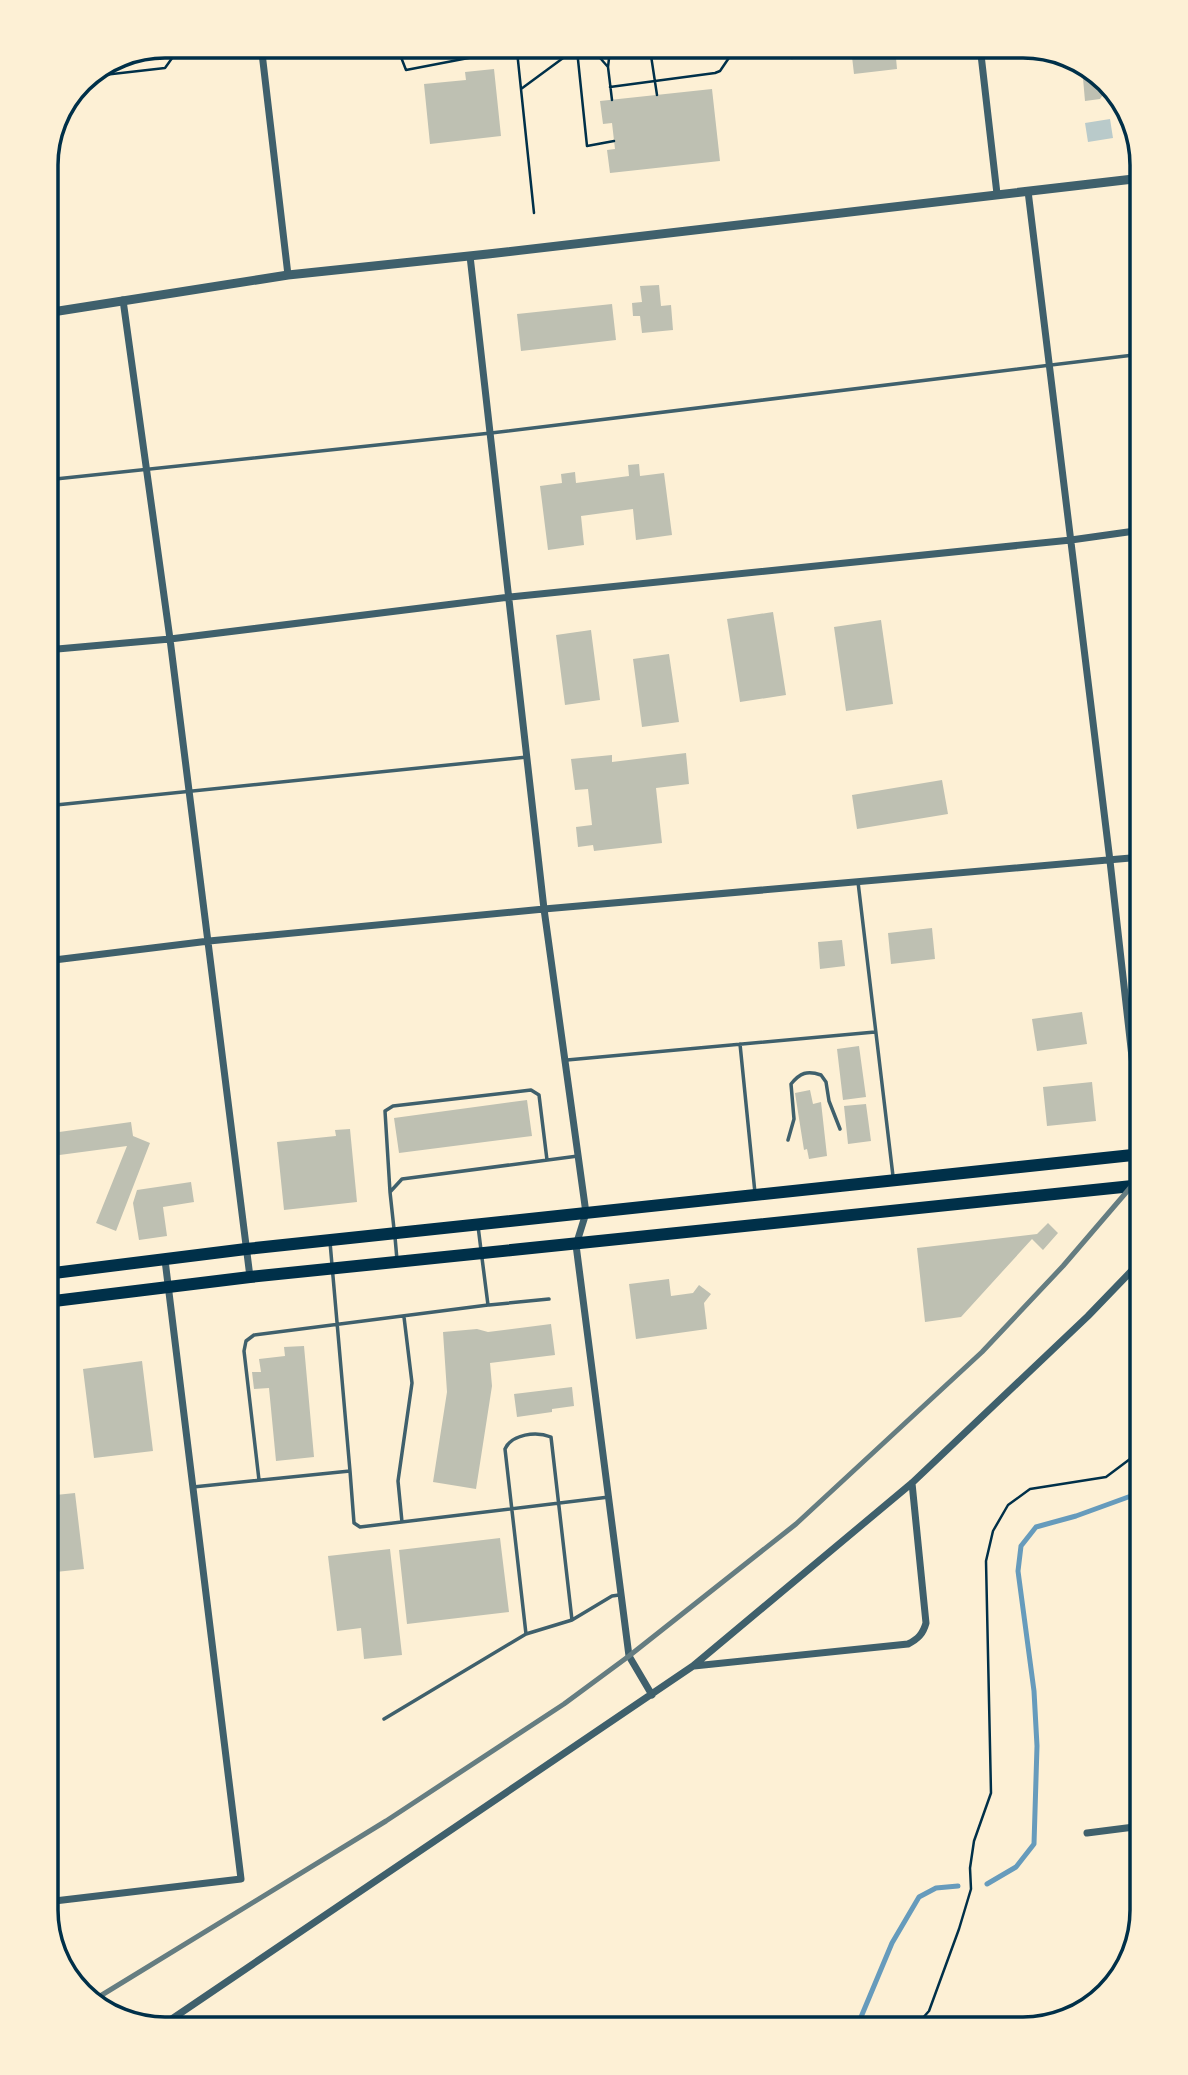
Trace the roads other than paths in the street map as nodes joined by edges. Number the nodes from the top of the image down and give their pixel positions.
1 (263, 58) edge
2 (981, 58) edge
3 (1130, 179) edge
4 (1028, 191) junction
5 (997, 194) junction
6 (470, 256) junction
7 (288, 275) junction
8 (123, 300) junction
9 (58, 311) edge
10 (1130, 356) edge
11 (1049, 365) junction
12 (491, 433) junction
13 (147, 469) junction
14 (58, 479) edge
15 (1130, 532) edge
16 (1071, 541) junction
17 (510, 597) junction
18 (170, 639) junction
19 (58, 649) edge
20 (527, 757) junction
21 (189, 789) junction
22 (58, 805) edge
23 (1130, 859) edge
24 (1111, 861) junction
25 (858, 882) junction
26 (544, 909) junction
27 (209, 941) junction
28 (58, 960) edge
29 (1130, 1030) edge
30 (875, 1032) junction
31 (740, 1044) junction
32 (565, 1060) junction
33 (840, 1129) dead end
34 (788, 1140) dead end
35 (1130, 1155) edge
36 (578, 1156) junction
37 (547, 1160) junction
38 (893, 1180) junction
39 (1130, 1186) edge
40 (390, 1192) junction
41 (755, 1195) junction
42 (586, 1213) junction
43 (478, 1224) junction
44 (394, 1233) junction
45 (330, 1240) junction
46 (576, 1245) junction
47 (246, 1248) junction
48 (481, 1254) junction
49 (165, 1260) junction
50 (398, 1262) junction
51 (332, 1269) junction
52 (58, 1273) edge
53 (1130, 1273) edge
54 (250, 1277) junction
55 (169, 1287) junction
56 (550, 1299) dead end
57 (58, 1301) edge
58 (488, 1306) junction
59 (404, 1317) junction
60 (337, 1326) junction
61 (350, 1471) junction
62 (259, 1480) junction
63 (912, 1483) junction
64 (193, 1487) junction
65 (609, 1497) junction
66 (559, 1503) junction
67 (512, 1509) junction
68 (402, 1522) junction
69 (621, 1595) junction
70 (572, 1620) junction
71 (526, 1634) junction
72 (693, 1666) junction
73 (652, 1695) junction
74 (384, 1720) dead end
75 (1130, 1828) edge
76 (1087, 1833) dead end
77 (58, 1901) edge
78 (175, 2017) edge

1 - 7 street
2 - 5 street
3 - 4 street
4 - 5 street
4 - 11 street
5 - 6 street
6 - 7 street
6 - 12 street
7 - 8 street
8 - 9 street
8 - 13 street
10 - 11 lane
11 - 12 lane
11 - 16 street
12 - 13 lane
12 - 17 street
13 - 14 lane
13 - 18 street
15 - 16 street
16 - 17 street
16 - 24 street
17 - 18 street
17 - 20 street
18 - 19 street
18 - 21 street
20 - 21 lane
20 - 26 street
21 - 22 lane
21 - 27 street
23 - 24 street
24 - 25 street
24 - 29 street
25 - 26 street
25 - 30 lane
26 - 27 street
26 - 32 street
27 - 28 street
27 - 47 street
30 - 31 lane
30 - 38 lane
31 - 32 lane
31 - 41 lane
32 - 36 street
33 - 34 lane
35 - 38 highway
36 - 37 lane
36 - 42 street
37 - 40 lane
37 - 40 lane
38 - 41 highway
39 - 46 highway
40 - 44 lane
41 - 42 highway
42 - 43 highway
42 - 46 street
43 - 44 highway
43 - 48 lane
44 - 45 highway
44 - 50 lane
45 - 47 highway
45 - 51 lane
46 - 48 highway
46 - 65 street
47 - 49 highway
47 - 54 street
48 - 50 highway
48 - 58 lane
49 - 52 highway
49 - 55 street
50 - 51 highway
51 - 54 highway
51 - 60 lane
53 - 63 street
54 - 55 highway
55 - 57 highway
55 - 64 street
56 - 58 lane
58 - 59 lane
59 - 60 lane
59 - 68 lane
60 - 61 lane
60 - 62 lane
61 - 62 lane
61 - 68 lane
62 - 64 lane
63 - 72 street
63 - 72 street
64 - 77 street
65 - 66 lane
65 - 69 street
66 - 67 lane
66 - 67 lane
66 - 70 lane
67 - 68 lane
67 - 71 lane
69 - 70 lane
69 - 73 street
70 - 71 lane
71 - 74 lane
72 - 73 street
73 - 78 street
75 - 76 street

